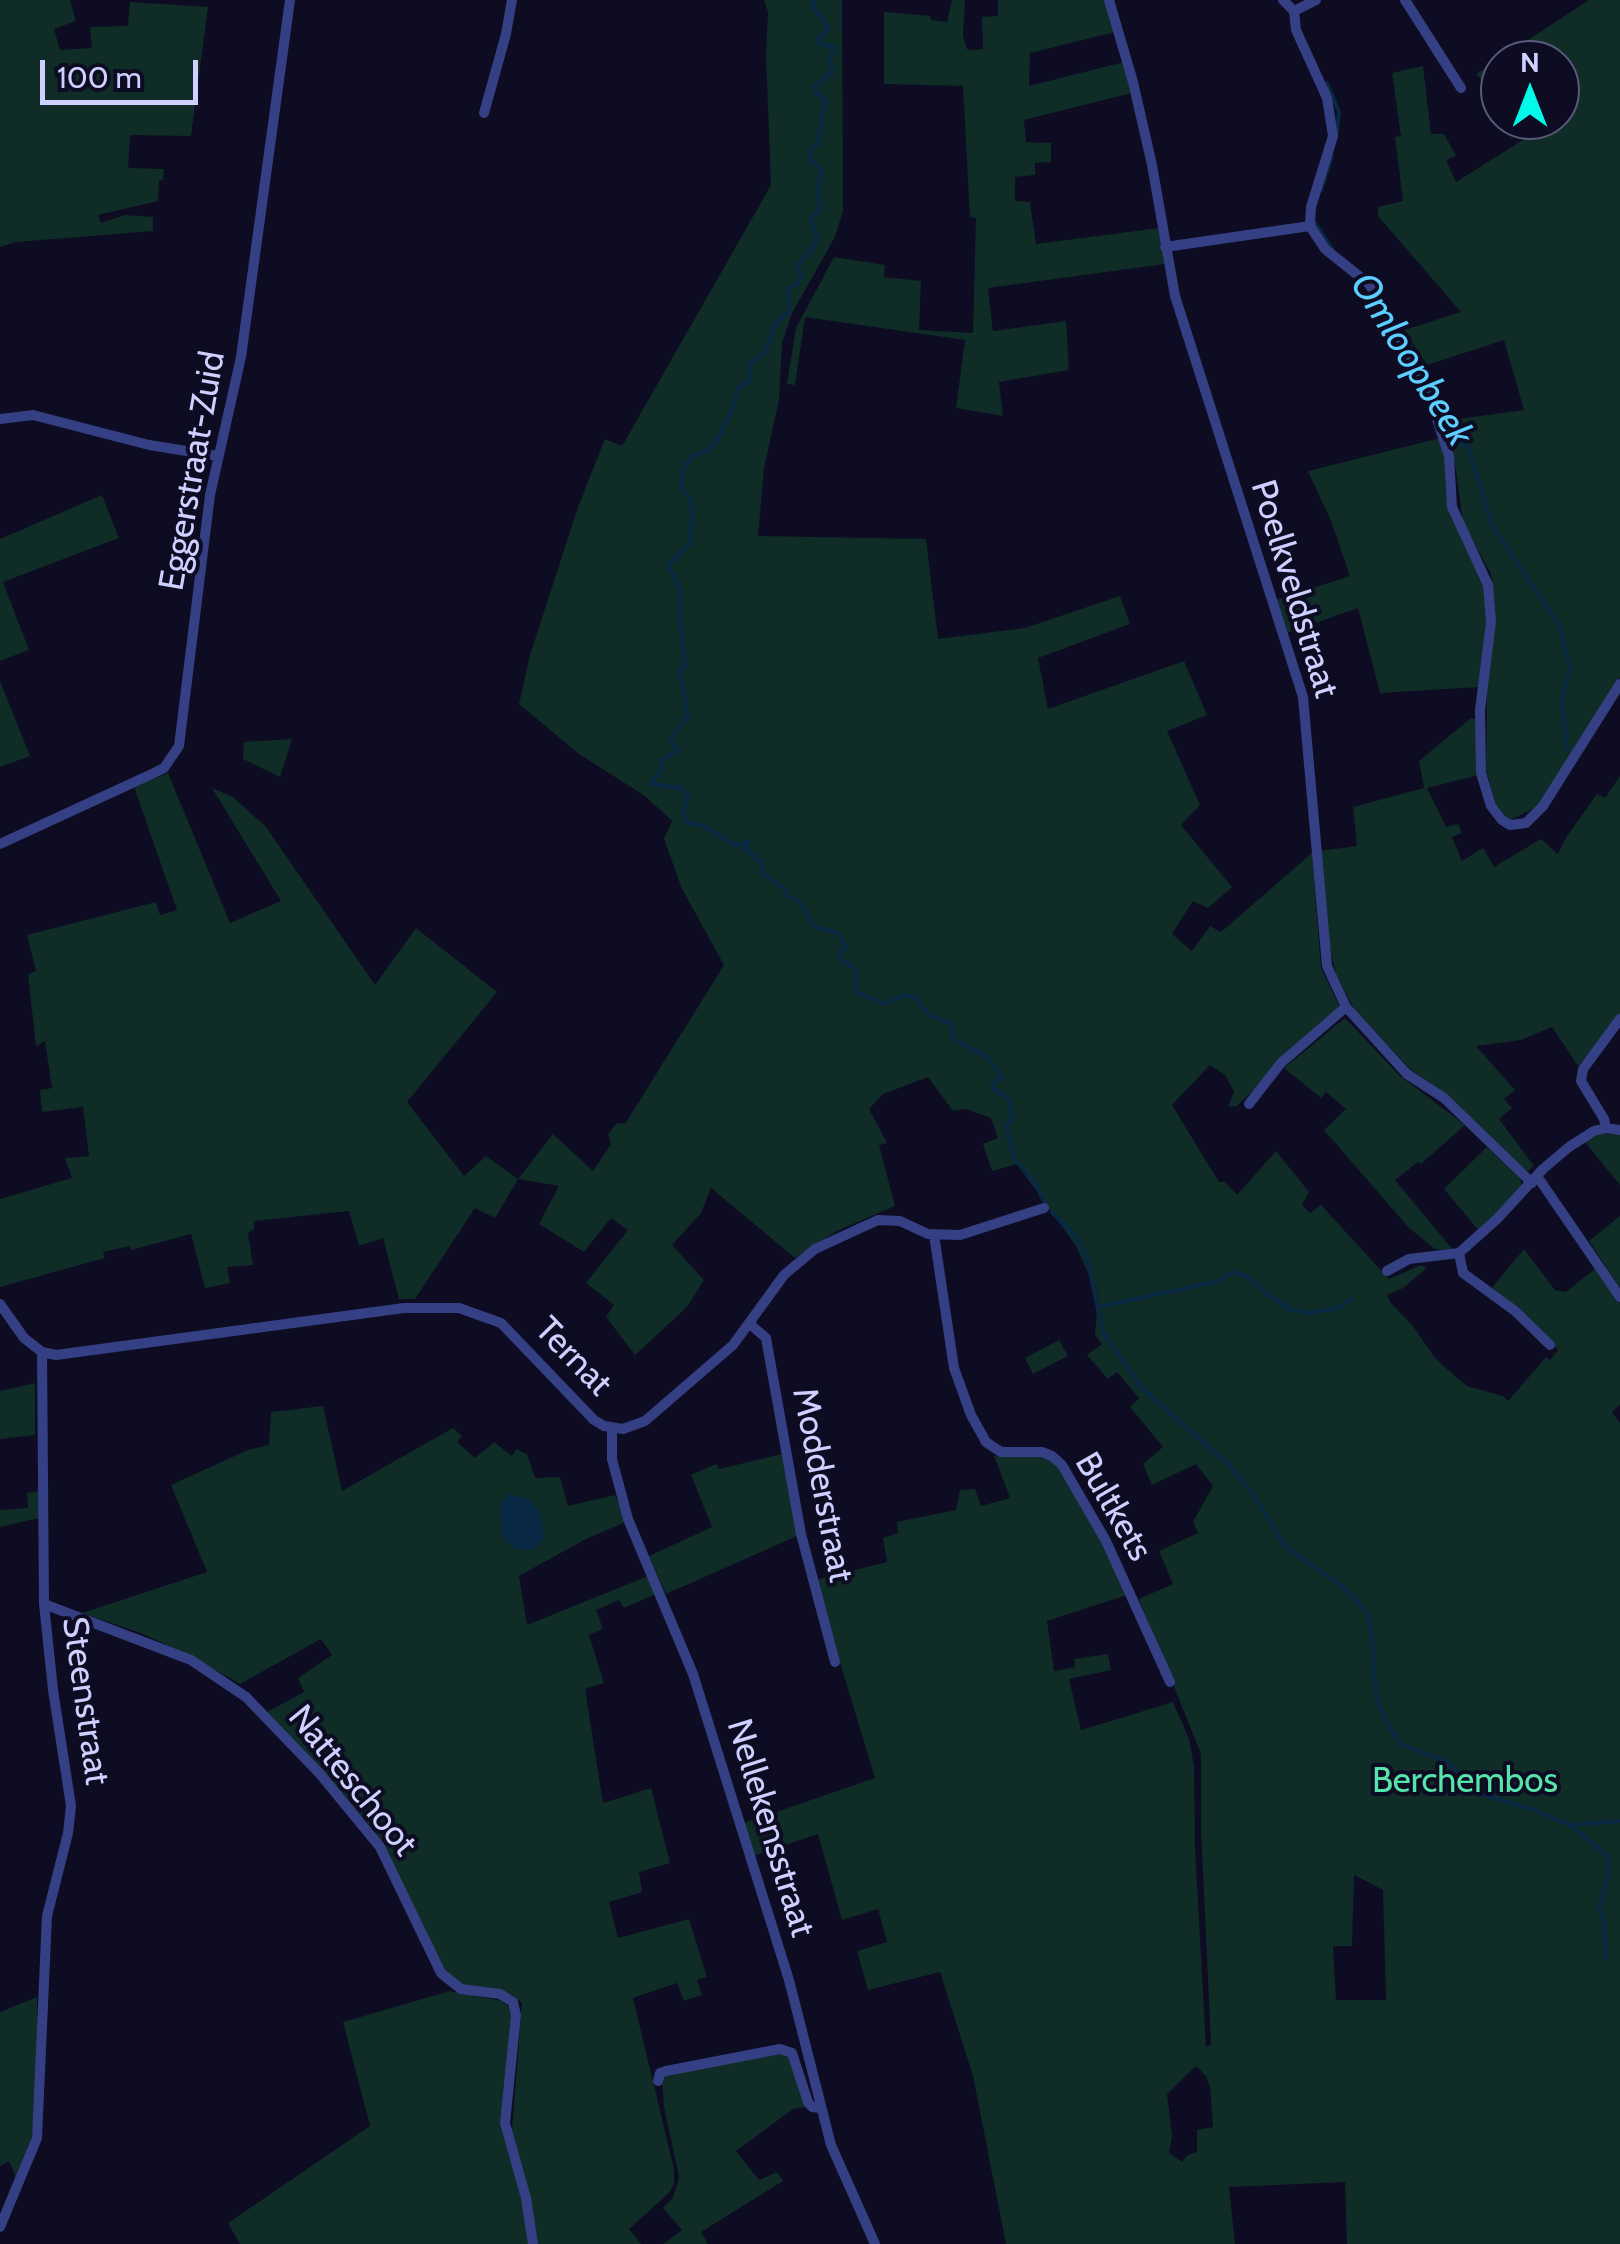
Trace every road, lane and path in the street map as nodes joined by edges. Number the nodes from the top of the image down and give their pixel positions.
1 (290, 0) edge
2 (512, 0) edge
3 (1110, 0) edge
4 (1284, 0) edge
5 (1316, 0) edge
6 (1405, 0) edge
7 (1294, 11) junction
8 (1461, 88) dead end
9 (484, 113) dead end
10 (1310, 226) junction
11 (1165, 247) junction
12 (0, 419) edge
13 (218, 456) junction
14 (1620, 684) edge
15 (0, 844) edge
16 (1346, 1008) junction
17 (1620, 1019) edge
18 (1249, 1104) dead end
19 (1606, 1128) junction
20 (1620, 1130) edge
21 (1534, 1180) junction
22 (1044, 1208) dead end
23 (934, 1235) junction
24 (1459, 1253) junction
25 (1387, 1271) dead end
26 (1620, 1298) edge
27 (0, 1304) edge
28 (751, 1325) junction
29 (1550, 1344) dead end
30 (42, 1352) junction
31 (612, 1428) junction
32 (44, 1604) junction
33 (834, 1662) dead end
34 (1170, 1682) dead end
35 (658, 2081) dead end
36 (820, 2108) junction
37 (0, 2227) edge
38 (533, 2244) edge
39 (875, 2244) edge

1 - 13 street, Eggerstraat-Zuid
2 - 9 street
3 - 11 street, Poelkveldstraat
4 - 7 street
5 - 7 street
6 - 8 street
7 - 10 street
10 - 11 street
10 - 14 street
11 - 16 street, Poelkveldstraat
12 - 13 street
13 - 15 street, Eggerstraat-Zuid
16 - 18 street
16 - 21 street, Poelkveldstraat
17 - 19 street
19 - 20 street
19 - 21 street
21 - 24 street
21 - 26 street
22 - 23 street, Ternat
23 - 28 street, Ternat
23 - 34 street, Bultkets
24 - 25 street
24 - 29 street
27 - 30 street
28 - 31 street, Ternat
28 - 33 street, Modderstraat
30 - 31 street, Ternat
30 - 32 street, Steenstraat
31 - 36 street, Nellekensstraat
32 - 37 street, Steenstraat
32 - 38 street, Natteschoot
35 - 36 street
36 - 39 street, Nellekensstraat

